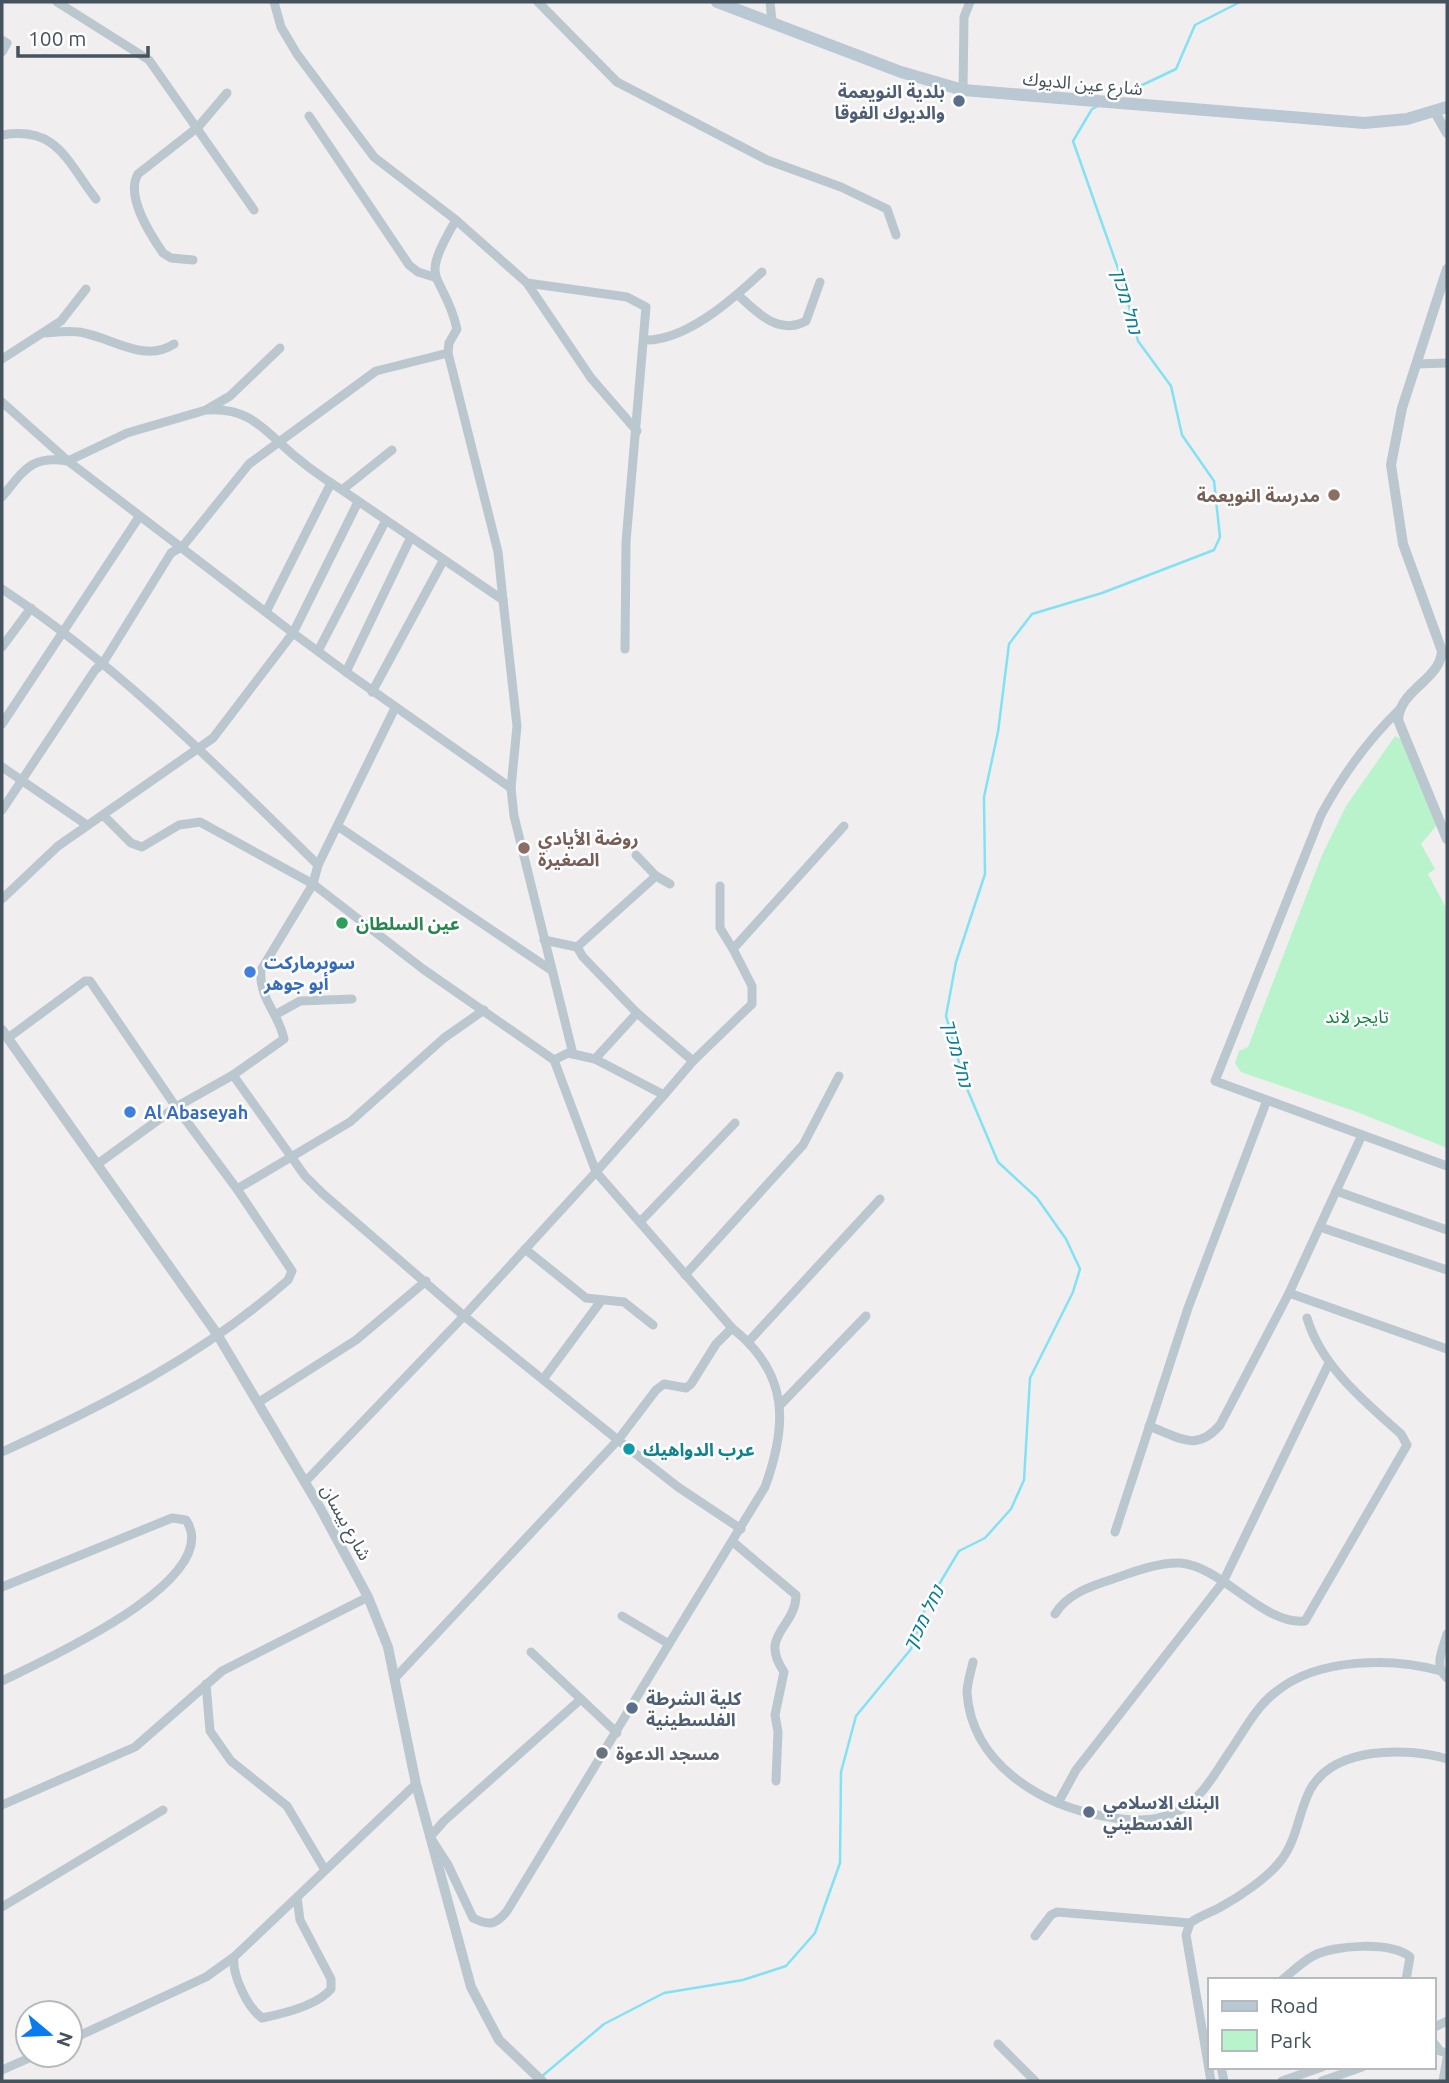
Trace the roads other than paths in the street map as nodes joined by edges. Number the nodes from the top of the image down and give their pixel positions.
1 (57, 2) edge
2 (274, 2) edge
3 (538, 2) edge
4 (717, 2) edge
5 (770, 2) edge
6 (970, 2) edge
7 (772, 21) junction
8 (2, 40) edge
9 (2, 52) edge
10 (963, 90) junction
11 (227, 93) dead end
12 (1441, 109) edge
13 (309, 117) dead end
14 (198, 127) junction
15 (1447, 133) edge
16 (2, 135) edge
17 (96, 199) dead end
18 (254, 210) dead end
19 (456, 220) junction
20 (897, 235) dead end
21 (193, 260) dead end
22 (1447, 269) edge
23 (762, 272) dead end
24 (434, 277) junction
25 (820, 282) dead end
26 (527, 283) junction
27 (86, 289) dead end
28 (738, 295) junction
29 (46, 333) junction
30 (645, 340) junction
31 (174, 344) dead end
32 (280, 348) dead end
33 (448, 354) junction
34 (2, 359) edge
35 (1447, 363) edge
36 (1416, 364) junction
37 (2, 402) edge
38 (206, 411) junction
39 (637, 431) junction
40 (280, 443) junction
41 (392, 450) dead end
42 (68, 461) junction
43 (331, 483) junction
44 (342, 490) junction
45 (2, 497) edge
46 (358, 502) junction
47 (139, 517) junction
48 (386, 522) junction
49 (410, 539) junction
50 (183, 546) junction
51 (443, 561) junction
52 (2, 589) edge
53 (503, 600) junction
54 (31, 608) junction
55 (266, 612) junction
56 (293, 633) junction
57 (62, 634) junction
58 (2, 647) edge
59 (1445, 648) edge
60 (625, 649) dead end
61 (318, 651) junction
62 (103, 663) junction
63 (346, 671) junction
64 (372, 692) junction
65 (395, 708) junction
66 (1399, 710) junction
67 (2, 724) edge
68 (198, 748) junction
69 (2, 766) edge
70 (21, 782) junction
71 (510, 788) junction
72 (2, 810) edge
73 (104, 816) junction
74 (87, 825) junction
75 (844, 826) dead end
76 (339, 827) junction
77 (1447, 839) edge
78 (636, 855) dead end
79 (317, 865) junction
80 (656, 876) junction
81 (313, 884) junction
82 (670, 884) dead end
83 (720, 886) dead end
84 (2, 899) edge
85 (544, 940) junction
86 (578, 947) junction
87 (733, 949) junction
88 (551, 970) junction
89 (352, 999) dead end
90 (484, 1010) junction
91 (637, 1013) junction
92 (275, 1015) junction
93 (5, 1034) edge
94 (573, 1054) junction
95 (595, 1059) junction
96 (554, 1060) junction
97 (693, 1061) junction
98 (233, 1075) junction
99 (839, 1076) dead end
100 (664, 1095) junction
101 (1267, 1100) junction
102 (176, 1107) junction
103 (735, 1124) dead end
104 (1362, 1135) junction
105 (291, 1155) junction
106 (99, 1163) junction
107 (1447, 1166) edge
108 (596, 1172) junction
109 (237, 1189) junction
110 (1336, 1191) junction
111 (880, 1199) dead end
112 (640, 1222) junction
113 (1320, 1227) junction
114 (1447, 1230) edge
115 (525, 1249) junction
116 (1447, 1270) edge
117 (685, 1275) junction
118 (426, 1281) junction
119 (1289, 1293) junction
120 (601, 1301) junction
121 (464, 1316) junction
122 (866, 1317) dead end
123 (1307, 1318) dead end
124 (653, 1325) dead end
125 (732, 1328) junction
126 (217, 1334) junction
127 (749, 1341) junction
128 (1447, 1349) edge
129 (1329, 1363) junction
130 (544, 1378) junction
131 (259, 1402) junction
132 (781, 1404) junction
133 (1149, 1426) junction
134 (618, 1440) junction
135 (2, 1452) edge
136 (305, 1482) junction
137 (741, 1529) junction
138 (1115, 1532) dead end
139 (733, 1542) junction
140 (1223, 1581) junction
141 (2, 1587) edge
142 (368, 1597) junction
143 (1055, 1614) dead end
144 (622, 1616) dead end
145 (1447, 1634) edge
146 (668, 1644) junction
147 (531, 1651) dead end
148 (973, 1662) dead end
149 (1444, 1675) edge
150 (395, 1678) junction
151 (2, 1681) edge
152 (206, 1684) junction
153 (581, 1699) junction
154 (617, 1732) junction
155 (1447, 1759) edge
156 (776, 1781) dead end
157 (416, 1784) junction
158 (1058, 1803) junction
159 (2, 1805) edge
160 (163, 1810) dead end
161 (430, 1837) junction
162 (325, 1870) junction
163 (297, 1897) junction
164 (2, 1907) edge
165 (1190, 1923) junction
166 (1035, 1936) dead end
167 (234, 1957) junction
168 (1285, 1978) edge
169 (1406, 1978) edge
170 (84, 2033) edge
171 (998, 2044) dead end
172 (1447, 2055) edge
173 (1208, 2063) edge
174 (1316, 2069) edge
175 (1357, 2069) edge
176 (538, 2078) edge
177 (1332, 2079) edge
178 (1035, 2081) edge
179 (1282, 2081) edge
180 (1322, 2081) edge
181 (1443, 2081) edge

1 - 14 street
2 - 19 street
3 - 20 street
4 - 7 main road, شارع عين الديوك
5 - 7 street
6 - 10 street
7 - 10 main road, شارع عين الديوك
8 - 9 street
10 - 12 main road, شارع عين الديوك
11 - 14 street
12 - 15 street, شارع عين الديوك
13 - 24 street
14 - 18 street
14 - 21 street
16 - 17 street
19 - 24 street
19 - 26 street
22 - 36 street
23 - 28 street
24 - 33 street
25 - 28 street
26 - 30 street
26 - 39 street
27 - 29 street
28 - 30 street
29 - 31 street
29 - 34 street
30 - 39 street
32 - 38 street
33 - 40 street
33 - 53 street
35 - 36 street
36 - 59 street
37 - 42 street
38 - 40 street
38 - 42 street
39 - 60 street
40 - 43 street
40 - 50 street
41 - 44 street
42 - 45 street
42 - 47 street
43 - 44 street
43 - 55 street
44 - 46 street
46 - 48 street
46 - 56 street
47 - 50 street
47 - 57 street
48 - 49 street
48 - 61 street
49 - 51 street
49 - 63 street
50 - 55 street
50 - 62 street
51 - 53 street
51 - 64 street
52 - 54 street
53 - 71 street
54 - 57 street
54 - 58 street
55 - 56 street
56 - 61 street
56 - 68 street
57 - 62 street
57 - 67 street
59 - 66 street
61 - 63 street
62 - 68 street
62 - 70 street
63 - 64 street
64 - 65 street
65 - 71 street
65 - 76 street
66 - 77 street
66 - 101 street
68 - 73 street
68 - 79 street
69 - 70 street
70 - 72 street
70 - 74 street
71 - 85 street
73 - 74 street
73 - 81 street
74 - 84 street
75 - 87 street
76 - 79 street
76 - 88 street
78 - 80 street
79 - 81 street
80 - 82 street
80 - 86 street
81 - 90 street
81 - 92 street
83 - 87 street
85 - 86 street
85 - 88 street
86 - 91 street
87 - 97 street
88 - 94 street
89 - 92 street
90 - 96 street
90 - 105 street
91 - 95 street
91 - 97 street
92 - 98 street
93 - 102 street
93 - 106 street, شارع بيسان
94 - 95 street
94 - 96 street
95 - 100 street
96 - 108 street
97 - 100 street
98 - 102 street
98 - 105 street
99 - 117 street
100 - 108 street
101 - 104 street
101 - 133 street
102 - 106 street
102 - 109 street
103 - 112 street
104 - 107 street
104 - 110 street
105 - 109 street
105 - 118 street
106 - 126 street, شارع بيسان
108 - 112 street
108 - 115 street
109 - 126 street
110 - 113 street
110 - 114 street
111 - 127 street
112 - 117 street
113 - 116 street
113 - 119 street
115 - 120 street
115 - 121 street
117 - 125 street
118 - 121 street
118 - 131 street
119 - 128 street
119 - 133 street
120 - 124 street
120 - 130 street
121 - 130 street
121 - 136 street
122 - 132 street
123 - 129 street
125 - 127 street
125 - 134 street
126 - 131 street, شارع بيسان
126 - 135 street
127 - 132 street
129 - 140 street
129 - 140 street
130 - 134 street
131 - 136 street, شارع بيسان
132 - 137 street
133 - 138 street
134 - 137 street
134 - 150 street
136 - 142 street, شارع بيسان
137 - 139 street
139 - 146 street
139 - 156 street
140 - 143 street
140 - 158 street
141 - 151 street
142 - 150 street, شارع بيسان
142 - 152 street
144 - 146 street
145 - 149 street
146 - 154 street
147 - 153 street
148 - 158 street
149 - 158 street
150 - 157 street, شارع بيسان
152 - 159 street
152 - 162 street
153 - 154 street
153 - 161 street
154 - 161 street
155 - 165 street
157 - 161 street, شارع بيسان
157 - 162 street
160 - 164 street
161 - 176 street, شارع بيسان
162 - 163 street
163 - 167 street
163 - 167 street
165 - 166 street
165 - 173 street
167 - 170 street
168 - 169 street
171 - 178 street
172 - 181 street
174 - 179 street
175 - 177 street
177 - 180 street

